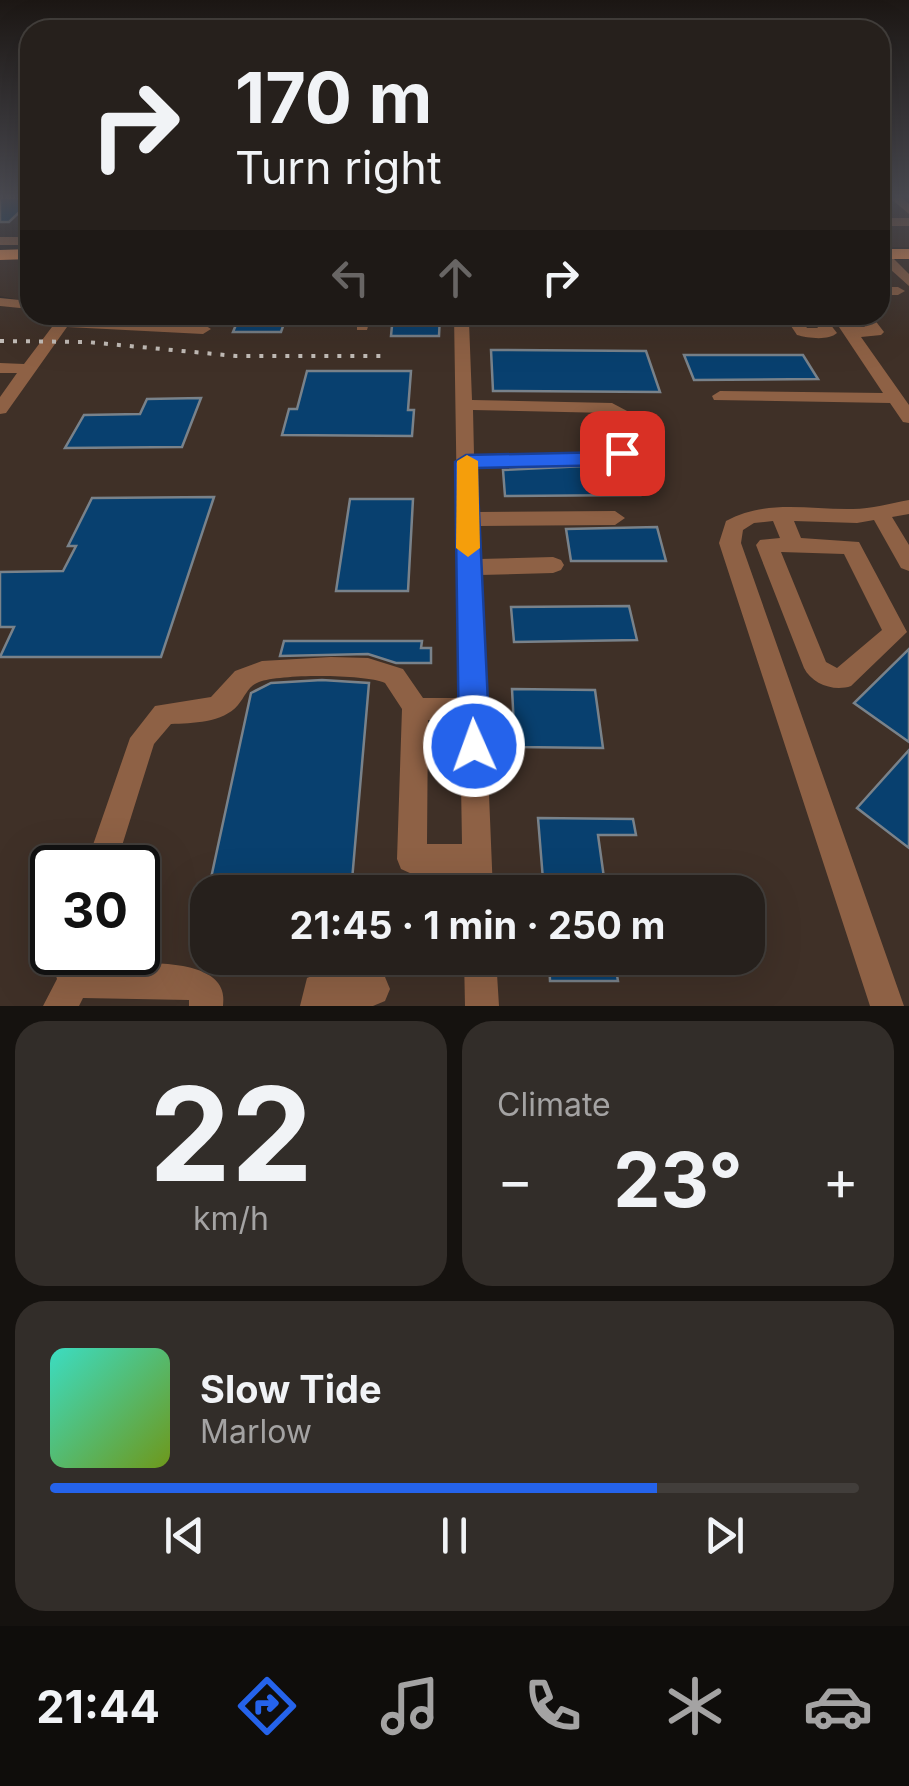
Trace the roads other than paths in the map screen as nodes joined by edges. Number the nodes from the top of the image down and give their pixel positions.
1 (62, 325) edge
2 (148, 325) edge
3 (462, 325) edge
4 (798, 325) edge
5 (824, 325) edge
6 (845, 325) edge
7 (871, 325) edge
8 (203, 329) dead end
9 (850, 332) junction
10 (0, 368) edge
11 (30, 369) junction
12 (720, 396) dead end
13 (895, 398) junction
14 (464, 405) junction
15 (0, 409) edge
16 (909, 418) edge
17 (466, 462) junction
18 (909, 507) edge
19 (880, 512) junction
20 (781, 514) junction
21 (468, 518) junction
22 (615, 518) dead end
23 (793, 545) junction
24 (909, 563) edge
25 (553, 565) dead end
26 (469, 566) junction
27 (473, 708) junction
28 (415, 709) junction
29 (108, 845) edge
30 (478, 860) junction
31 (478, 875) edge
32 (481, 975) edge
33 (69, 980) edge
34 (373, 988) dead end
35 (206, 1006) edge
36 (317, 1006) edge
37 (482, 1006) edge
38 (887, 1006) edge

1 - 11 street
2 - 8 street
3 - 14 street
4 - 5 street
6 - 9 street
7 - 9 street
9 - 13 street
10 - 11 street
11 - 15 street
12 - 13 street
13 - 16 street
14 - 17 street
14 - 17 street
17 - 21 street
18 - 19 street
19 - 20 street
19 - 24 street
20 - 23 street
20 - 38 street
21 - 22 street
21 - 26 street
23 - 23 street
25 - 26 street
26 - 27 street
27 - 28 street
27 - 30 street
28 - 29 street
28 - 30 street
30 - 31 street
32 - 37 street
33 - 35 street
34 - 36 street

